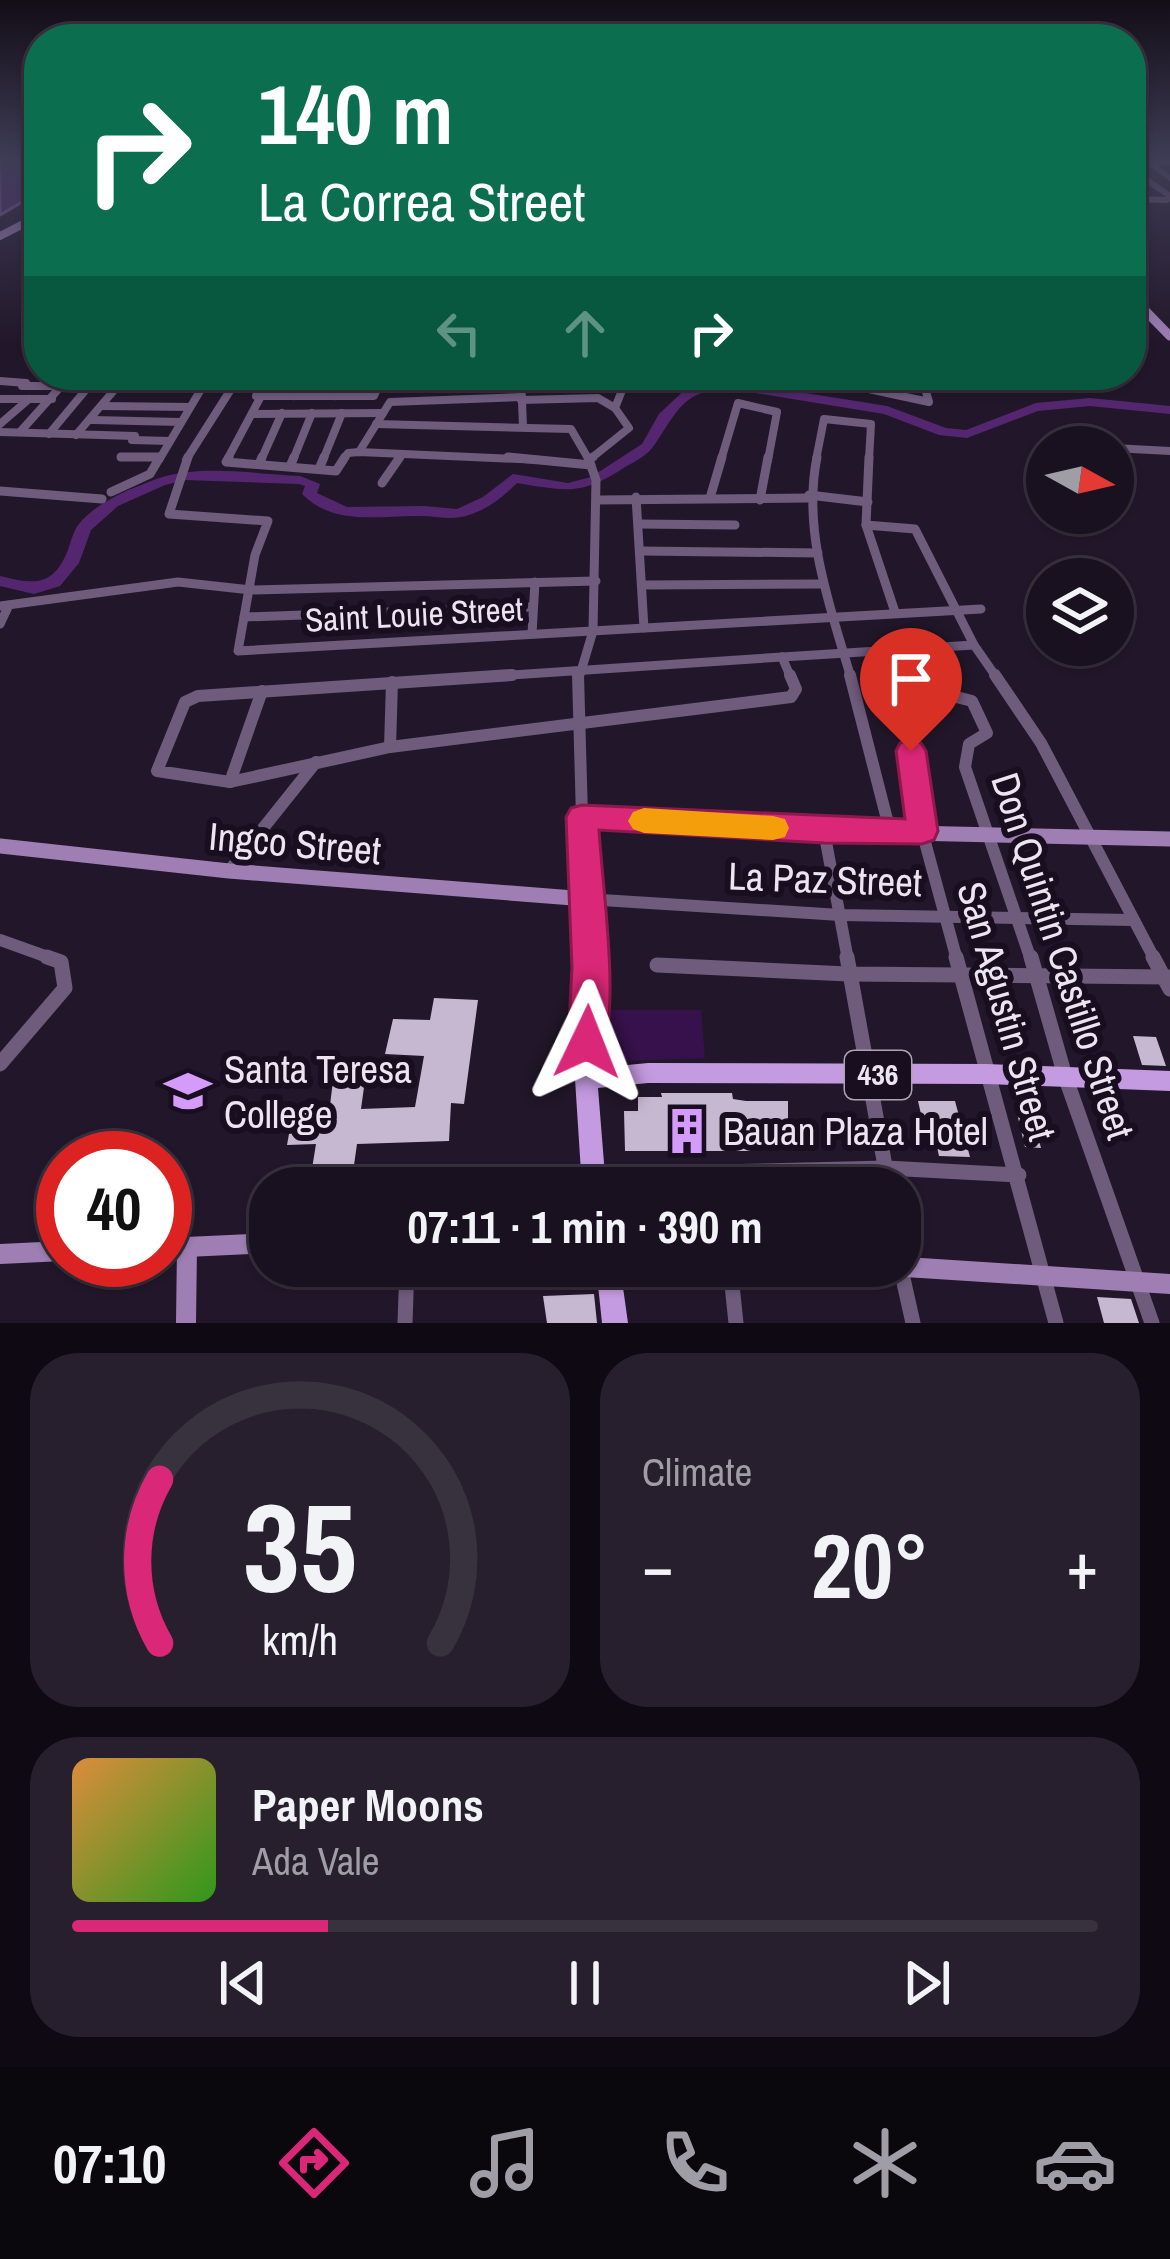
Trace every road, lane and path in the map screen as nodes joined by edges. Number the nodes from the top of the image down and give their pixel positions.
1 (1146, 311) edge
2 (1170, 336) edge
3 (59, 390) edge
4 (86, 390) edge
5 (116, 390) edge
6 (146, 390) edge
7 (174, 390) edge
8 (201, 390) edge
9 (231, 390) edge
10 (294, 390) edge
11 (336, 390) edge
12 (377, 390) edge
13 (521, 390) edge
14 (623, 390) edge
15 (871, 390) edge
16 (896, 390) edge
17 (925, 390) edge
18 (292, 395) junction
19 (897, 395) junction
20 (334, 396) junction
21 (521, 398) junction
22 (0, 399) edge
23 (28, 399) junction
24 (52, 399) junction
25 (102, 406) junction
26 (134, 407) junction
27 (164, 407) junction
28 (190, 407) junction
29 (615, 408) junction
30 (282, 413) junction
31 (312, 413) junction
32 (341, 413) junction
33 (383, 413) junction
34 (252, 414) junction
35 (92, 420) junction
36 (181, 422) junction
37 (376, 424) junction
38 (523, 427) junction
39 (0, 428) edge
40 (20, 433) junction
41 (47, 435) junction
42 (76, 435) junction
43 (132, 440) junction
44 (170, 441) junction
45 (1134, 449) edge
46 (1170, 451) edge
47 (358, 452) junction
48 (401, 455) junction
49 (159, 457) junction
50 (260, 463) junction
51 (590, 463) junction
52 (291, 464) junction
53 (319, 469) junction
54 (153, 470) junction
55 (183, 473) junction
56 (382, 484) dead end
57 (596, 490) junction
58 (0, 491) edge
59 (636, 497) junction
60 (809, 497) junction
61 (710, 498) junction
62 (760, 500) junction
63 (868, 502) junction
64 (639, 524) junction
65 (735, 525) dead end
66 (866, 525) junction
67 (641, 551) junction
68 (818, 553) junction
69 (596, 581) junction
70 (535, 582) junction
71 (823, 584) junction
72 (642, 585) junction
73 (250, 590) junction
74 (5, 605) edge
75 (532, 607) junction
76 (954, 610) junction
77 (981, 610) dead end
78 (895, 612) junction
79 (832, 615) junction
80 (244, 617) junction
81 (0, 623) edge
82 (644, 628) junction
83 (593, 631) junction
84 (532, 634) junction
85 (974, 645) junction
86 (844, 653) junction
87 (782, 657) junction
88 (578, 670) junction
89 (392, 682) junction
90 (262, 692) junction
91 (904, 716) joint
92 (584, 726) junction
93 (390, 747) junction
94 (316, 762) junction
95 (230, 782) junction
96 (582, 817) junction
97 (824, 831) junction
98 (890, 831) junction
99 (922, 831) junction
100 (991, 833) junction
101 (1087, 835) junction
102 (1170, 838) edge
103 (0, 846) edge
104 (229, 871) junction
105 (586, 899) junction
106 (840, 915) junction
107 (946, 916) junction
108 (1019, 917) junction
109 (1133, 920) junction
110 (0, 940) edge
111 (657, 965) dead end
112 (959, 972) junction
113 (848, 974) junction
114 (1037, 975) junction
115 (1168, 981) edge
116 (1, 1062) edge
117 (867, 1075) junction
118 (987, 1075) junction
119 (1065, 1076) junction
120 (586, 1079) junction
121 (1170, 1081) edge
122 (592, 1167) edge
123 (886, 1167) edge
124 (921, 1170) edge
125 (1018, 1175) junction
126 (249, 1244) edge
127 (192, 1246) edge
128 (36, 1252) edge
129 (0, 1253) edge
130 (921, 1268) edge
131 (1045, 1278) junction
132 (1139, 1282) junction
133 (1170, 1284) edge
134 (181, 1287) edge
135 (406, 1287) edge
136 (611, 1287) edge
137 (732, 1287) edge
138 (905, 1287) edge
139 (186, 1323) edge
140 (405, 1323) edge
141 (615, 1323) edge
142 (736, 1323) edge
143 (913, 1323) edge
144 (1056, 1323) edge
145 (1153, 1323) edge

1 - 2 street
3 - 24 street
4 - 41 street
5 - 25 street
6 - 26 street
7 - 27 street
8 - 28 street
9 - 55 street
10 - 18 street
11 - 20 street
12 - 20 street
13 - 21 street
14 - 29 street
15 - 19 street
16 - 19 street
17 - 19 street
18 - 20 street
18 - 34 street
21 - 29 street
21 - 33 street
21 - 38 street
22 - 23 street
23 - 24 street
23 - 39 street
24 - 40 street
25 - 26 street
25 - 35 street
26 - 27 street
27 - 28 street
28 - 36 street
29 - 51 street
30 - 31 street
30 - 34 street
30 - 50 street
31 - 32 street
31 - 52 street
32 - 33 street
32 - 53 street
33 - 37 street
34 - 50 street
35 - 36 street
35 - 42 street
36 - 44 street
37 - 38 street
37 - 47 street
38 - 51 street
39 - 40 street
40 - 41 street
41 - 42 street
42 - 43 street
43 - 44 street
43 - 49 street
44 - 49 street
45 - 46 street
47 - 48 street
47 - 53 street
48 - 51 street
48 - 56 street
49 - 54 street
50 - 52 street
51 - 57 street
52 - 53 street
54 - 55 street
54 - 58 street
55 - 73 street
57 - 59 street
57 - 69 street
59 - 61 street
59 - 64 street
60 - 62 street
60 - 63 street
60 - 63 street
60 - 68 street
61 - 62 street
61 - 62 street
63 - 66 street
64 - 65 street
64 - 67 street
66 - 76 street
66 - 78 street
67 - 68 street
67 - 72 street
68 - 71 street
69 - 70 street
69 - 83 street
70 - 73 street
70 - 75 street
71 - 72 street
71 - 79 street
72 - 82 street
73 - 74 street
73 - 80 street
74 - 81 street
75 - 80 street
75 - 84 street
76 - 77 street, Saint Louie Street
76 - 78 street, Saint Louie Street
76 - 85 street
78 - 79 street, Saint Louie Street
79 - 82 street, Saint Louie Street
79 - 86 street
80 - 84 street, Saint Louie Street
82 - 83 street, Saint Louie Street
83 - 84 street, Saint Louie Street
83 - 88 street
85 - 86 street
85 - 101 street
86 - 87 street
86 - 98 street
87 - 88 street
87 - 92 street
88 - 89 street
88 - 92 street
89 - 90 street
89 - 93 street
90 - 95 street
90 - 95 street
91 - 99 street, San Agustin Street
91 - 100 street, Don Quintin Castillo Street
92 - 93 street
92 - 96 street
93 - 94 street
94 - 95 street
94 - 104 street
96 - 97 street
96 - 105 street
97 - 98 street
97 - 106 street
98 - 99 street
99 - 100 street
99 - 107 street, San Agustin Street
100 - 101 street
100 - 108 street, Don Quintin Castillo Street
101 - 102 street
101 - 109 street
103 - 104 street, Ingco Street
104 - 105 street, Ingco Street
105 - 106 street, La Paz Street
105 - 120 street
106 - 107 street, La Paz Street
106 - 113 street
107 - 108 street, La Paz Street
107 - 112 street, San Agustin Street
108 - 109 street, La Paz Street
108 - 114 street, Don Quintin Castillo Street
109 - 115 street
110 - 116 street
111 - 113 street
112 - 113 street
112 - 114 street
112 - 118 street, San Agustin Street
113 - 117 street
114 - 115 street
114 - 119 street, Don Quintin Castillo Street
117 - 118 main road, 436
117 - 120 main road, 436
117 - 123 street
118 - 119 main road, 436
118 - 125 street, San Agustin Street
119 - 121 main road, 436
119 - 132 street, Don Quintin Castillo Street
120 - 122 main road
124 - 125 street
125 - 131 street, San Agustin Street
126 - 127 street
128 - 129 street
130 - 131 street
131 - 132 street
131 - 144 street, San Agustin Street
132 - 133 street
132 - 145 street, Don Quintin Castillo Street
134 - 139 street
135 - 140 street
136 - 141 main road
137 - 142 street
138 - 143 street

